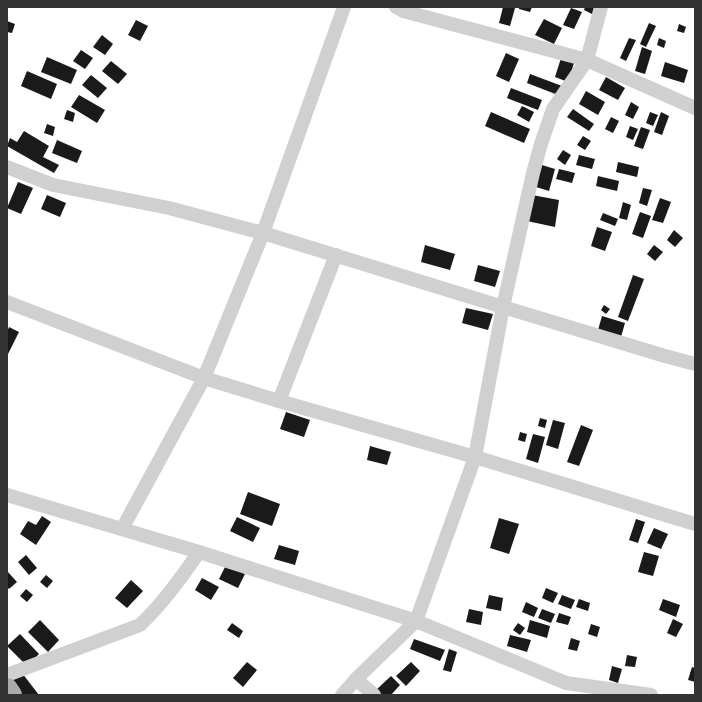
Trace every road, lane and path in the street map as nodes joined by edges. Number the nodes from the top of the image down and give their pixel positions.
1 (344, 7) edge
2 (396, 7) edge
3 (601, 7) edge
4 (587, 60) junction
5 (695, 108) edge
6 (7, 167) edge
7 (263, 232) junction
8 (336, 255) junction
9 (7, 302) edge
10 (503, 307) junction
11 (695, 364) edge
12 (204, 378) junction
13 (279, 401) junction
14 (475, 457) junction
15 (7, 495) edge
16 (695, 524) edge
17 (122, 529) junction
18 (199, 552) junction
19 (416, 621) junction
20 (7, 675) edge
21 (356, 679) junction
22 (7, 689) edge
23 (568, 689) edge
24 (11, 695) edge
25 (342, 695) edge
26 (374, 695) edge
27 (651, 695) edge

1 - 7 street
2 - 4 street
3 - 4 street
4 - 5 street
4 - 10 street
6 - 7 street
7 - 8 street
7 - 12 street
8 - 10 street
8 - 13 street
9 - 12 street
10 - 11 street
10 - 14 street
12 - 13 street
12 - 17 street
13 - 14 street
14 - 16 street
14 - 19 street
15 - 17 street
17 - 18 street
18 - 19 street
18 - 20 street
19 - 21 street
19 - 23 street
21 - 25 street
21 - 26 street
22 - 24 main road
23 - 27 street

